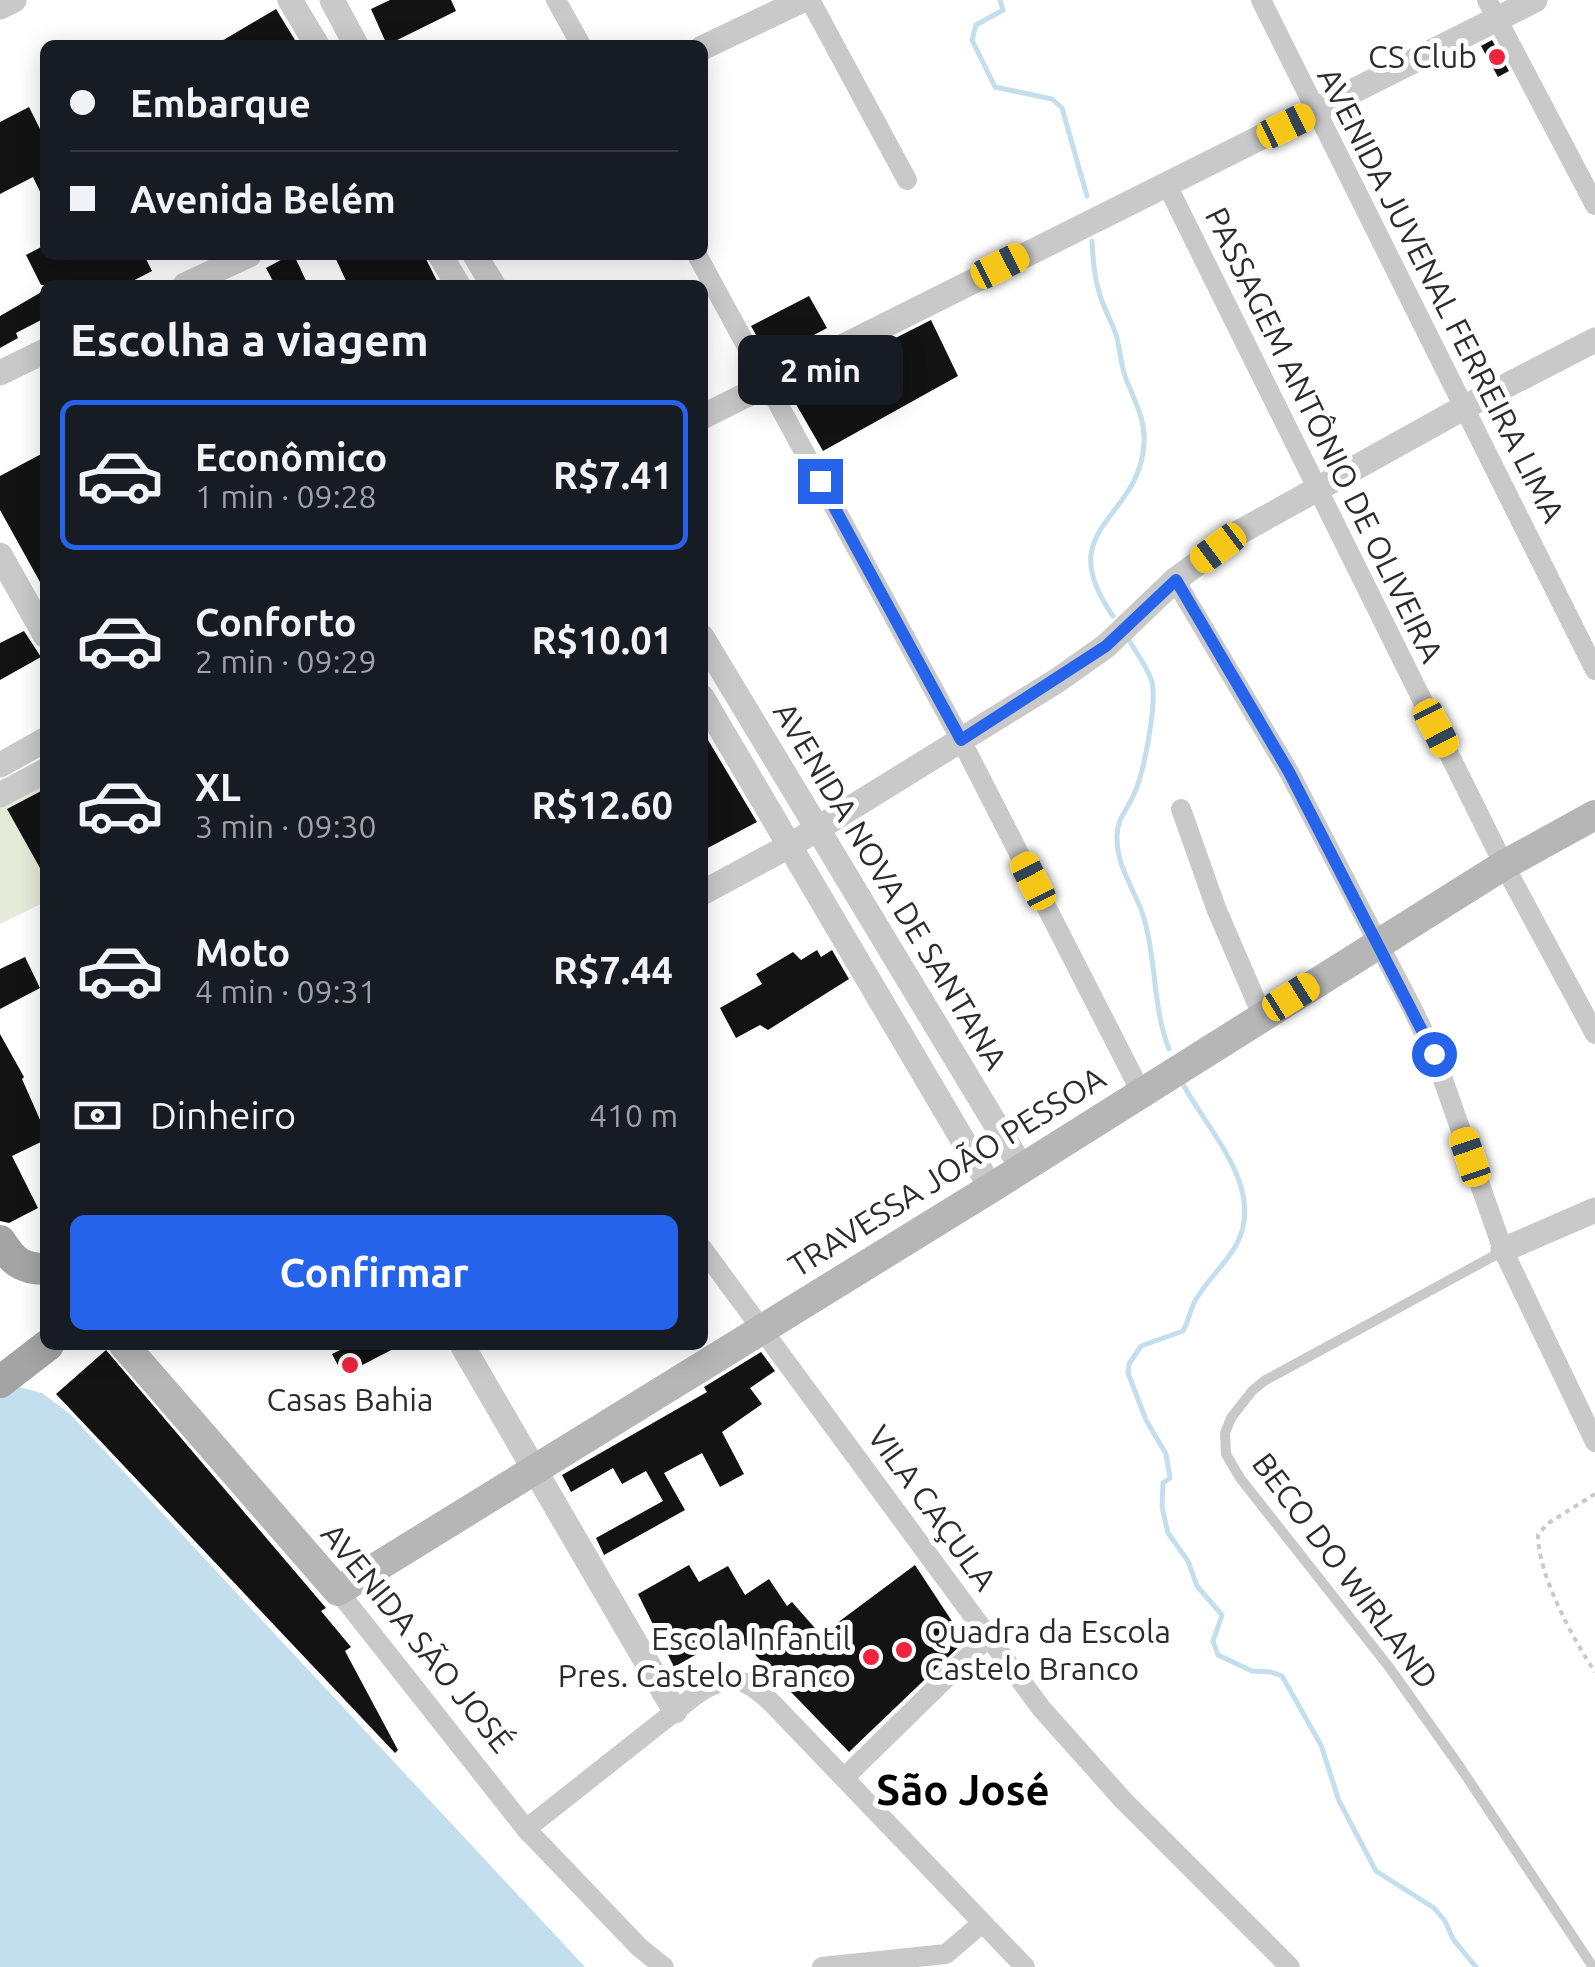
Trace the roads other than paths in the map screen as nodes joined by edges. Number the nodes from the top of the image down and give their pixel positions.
1 (14, 0) edge
2 (332, 0) edge
3 (556, 0) edge
4 (806, 0) edge
5 (1261, 0) edge
6 (1535, 0) edge
7 (301, 4) edge
8 (0, 7) edge
9 (1491, 10) edge
10 (315, 40) edge
11 (353, 40) edge
12 (578, 40) edge
13 (708, 45) edge
14 (1315, 112) junction
15 (908, 180) dead end
16 (1166, 183) junction
17 (1595, 205) edge
18 (238, 260) edge
19 (700, 260) edge
20 (196, 280) edge
21 (1595, 340) edge
22 (40, 353) edge
23 (0, 372) edge
24 (767, 384) junction
25 (1464, 408) junction
26 (708, 414) edge
27 (1318, 488) junction
28 (0, 555) edge
29 (1176, 580) junction
30 (40, 626) edge
31 (708, 647) edge
32 (1595, 670) edge
33 (708, 707) edge
34 (961, 740) junction
35 (40, 743) edge
36 (0, 764) edge
37 (40, 774) edge
38 (0, 796) edge
39 (1181, 809) dead end
40 (1595, 815) edge
41 (819, 828) junction
42 (792, 845) junction
43 (1504, 865) junction
44 (708, 891) edge
45 (1378, 944) junction
46 (898, 964) junction
47 (870, 980) junction
48 (1262, 1015) junction
49 (1595, 1034) edge
50 (1140, 1092) junction
51 (1022, 1168) junction
52 (991, 1188) junction
53 (1595, 1210) edge
54 (0, 1241) edge
55 (1503, 1250) junction
56 (708, 1256) edge
57 (40, 1269) edge
58 (764, 1328) junction
59 (42, 1350) edge
60 (128, 1350) edge
61 (465, 1350) edge
62 (0, 1382) edge
63 (1595, 1442) edge
64 (534, 1468) junction
65 (338, 1592) junction
66 (988, 1637) junction
67 (675, 1710) junction
68 (844, 1778) junction
69 (526, 1829) junction
70 (981, 1924) junction
71 (664, 1967) edge
72 (822, 1967) edge
73 (1025, 1967) edge
74 (1290, 1967) edge
75 (1593, 1967) edge

1 - 8 street
2 - 11 street
3 - 12 street
4 - 13 street
4 - 15 street
5 - 14 street, AVENIDA JUVENAL FERREIRA LIMA
6 - 9 street
7 - 10 street
9 - 14 street
9 - 17 street
14 - 16 street
14 - 25 street, AVENIDA JUVENAL FERREIRA LIMA
16 - 24 street
16 - 27 street, PASSAGEM ANTÔNIO DE OLIVEIRA
18 - 20 street
19 - 24 street
21 - 25 street
22 - 23 street
24 - 26 street
24 - 34 street
25 - 27 street
25 - 32 street, AVENIDA JUVENAL FERREIRA LIMA
27 - 29 street
27 - 43 street, PASSAGEM ANTÔNIO DE OLIVEIRA
28 - 30 street
29 - 34 street
29 - 45 street
31 - 41 street, AVENIDA NOVA DE SANTANA
33 - 42 street, AVENIDA NOVA DE SANTANA
34 - 41 street
34 - 50 street
35 - 36 street
37 - 38 street
39 - 48 street
40 - 43 main road, TRAVESSA JOÃO PESSOA
41 - 42 street
41 - 46 street, AVENIDA NOVA DE SANTANA
42 - 44 street
42 - 47 street, AVENIDA NOVA DE SANTANA
43 - 45 main road, TRAVESSA JOÃO PESSOA
43 - 49 street, PASSAGEM ANTÔNIO DE OLIVEIRA
45 - 48 main road, TRAVESSA JOÃO PESSOA
45 - 55 street
46 - 47 street
46 - 51 street, AVENIDA NOVA DE SANTANA
47 - 52 street, AVENIDA NOVA DE SANTANA
48 - 50 main road, TRAVESSA JOÃO PESSOA
50 - 51 main road, TRAVESSA JOÃO PESSOA
51 - 52 main road, TRAVESSA JOÃO PESSOA
52 - 58 main road, TRAVESSA JOÃO PESSOA
53 - 55 street
54 - 57 main road
55 - 63 street
55 - 75 lane, BECO DO WIRLAND
56 - 58 street, VILA CAÇULA
58 - 64 main road, TRAVESSA JOÃO PESSOA
58 - 66 street, VILA CAÇULA
59 - 62 main road
60 - 65 main road, AVENIDA SÃO JOSÉ
61 - 64 street
64 - 65 main road, TRAVESSA JOÃO PESSOA
64 - 67 street
65 - 69 street, AVENIDA SÃO JOSÉ
66 - 68 street
66 - 74 street, VILA CAÇULA
67 - 68 street
67 - 69 street
68 - 70 street
69 - 71 street, AVENIDA SÃO JOSÉ
70 - 72 street
70 - 73 street

